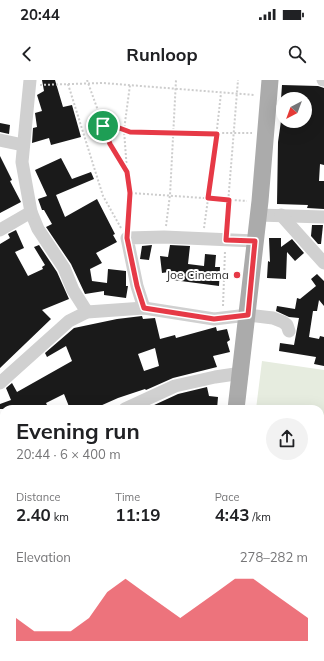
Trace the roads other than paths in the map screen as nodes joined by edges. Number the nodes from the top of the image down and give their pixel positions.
1 (29, 82) edge
2 (269, 88) edge
3 (0, 140) edge
4 (23, 145) junction
5 (259, 208) junction
6 (31, 212) junction
7 (281, 215) junction
8 (324, 217) edge
9 (0, 230) edge
10 (255, 241) junction
11 (324, 263) edge
12 (144, 308) junction
13 (87, 312) junction
14 (248, 315) junction
15 (289, 331) dead end
16 (242, 373) junction
17 (0, 383) edge
18 (134, 405) edge
19 (237, 405) edge

1 - 4 street
2 - 5 main road
3 - 4 street
4 - 6 street
5 - 7 street
5 - 10 main road
6 - 9 street
6 - 13 street
7 - 8 street
7 - 11 street
10 - 12 street
10 - 14 main road
12 - 13 street
12 - 14 street
13 - 17 street
14 - 15 street
14 - 16 main road
16 - 18 street
16 - 19 main road

